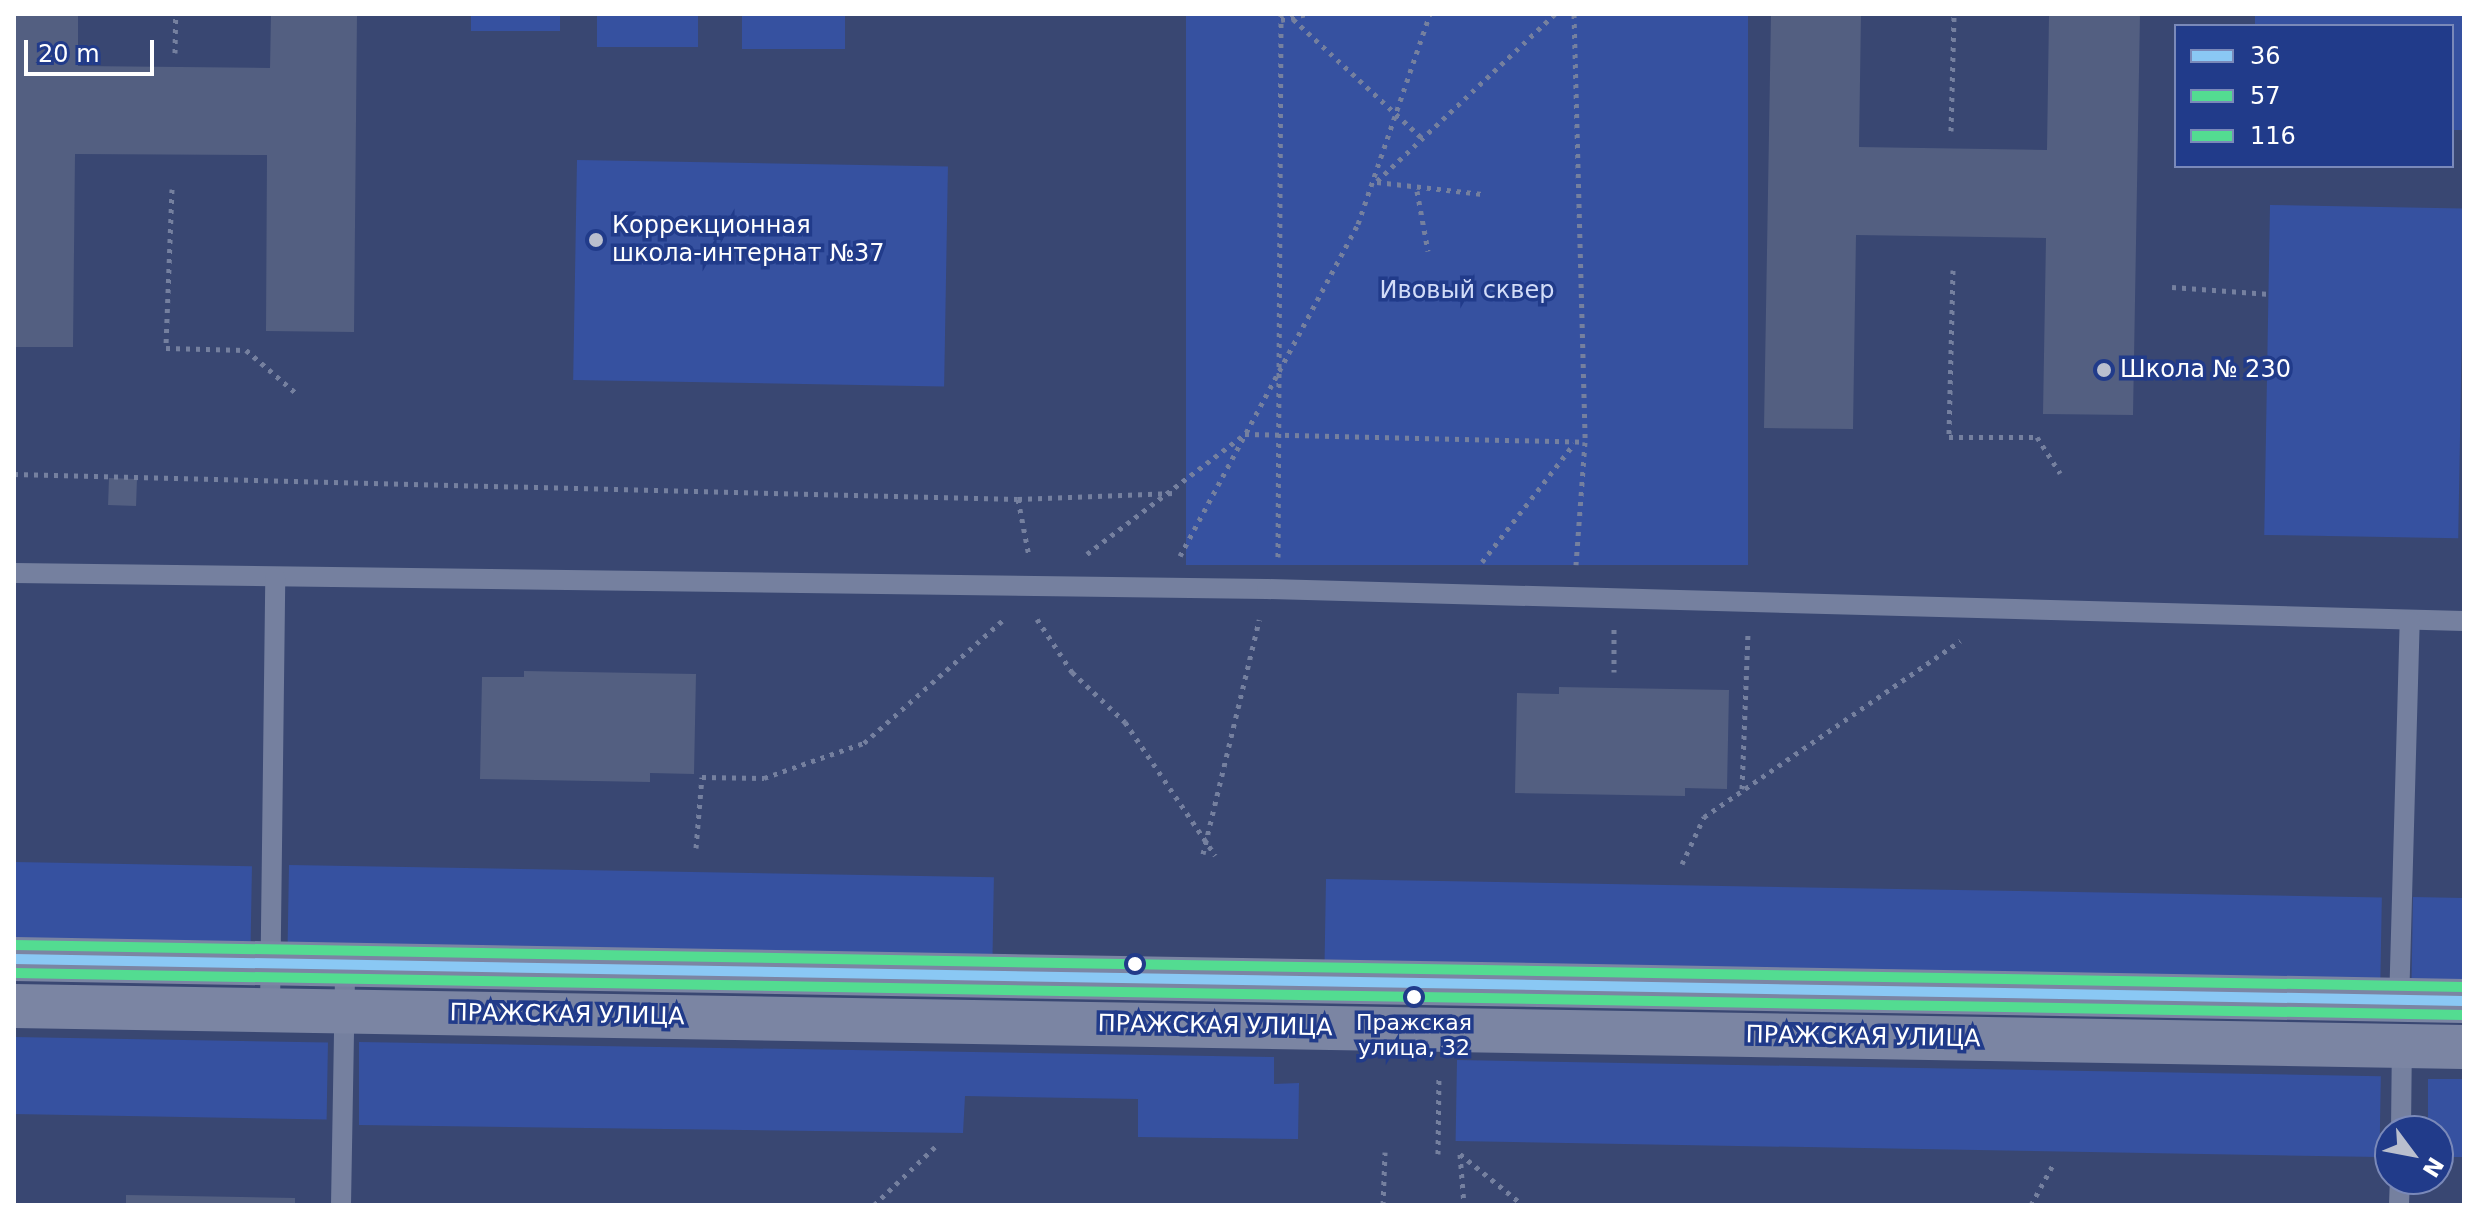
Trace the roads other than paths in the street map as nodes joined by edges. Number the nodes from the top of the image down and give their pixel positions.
1 (14, 573) edge
2 (275, 578) junction
3 (2410, 621) junction
4 (2464, 621) edge
5 (14, 959) edge
6 (272, 963) junction
7 (345, 964) junction
8 (2398, 999) junction
9 (2464, 1001) edge
10 (14, 1006) edge
11 (270, 1010) junction
12 (342, 1012) junction
13 (2403, 1046) junction
14 (2464, 1047) edge
15 (2401, 1115) edge
16 (341, 1205) edge

1 - 2 lane
2 - 3 lane
2 - 6 lane
3 - 4 lane
3 - 8 lane
5 - 6 street, ПРАЖСКАЯ УЛИЦА
6 - 7 street, ПРАЖСКАЯ УЛИЦА
6 - 11 lane
7 - 8 street, ПРАЖСКАЯ УЛИЦА
7 - 12 lane
8 - 9 street, ПРАЖСКАЯ УЛИЦА
8 - 13 lane
10 - 11 street, ПРАЖСКАЯ УЛИЦА
11 - 12 street, ПРАЖСКАЯ УЛИЦА
12 - 13 street, ПРАЖСКАЯ УЛИЦА
12 - 16 lane
13 - 14 street, ПРАЖСКАЯ УЛИЦА
13 - 15 lane

